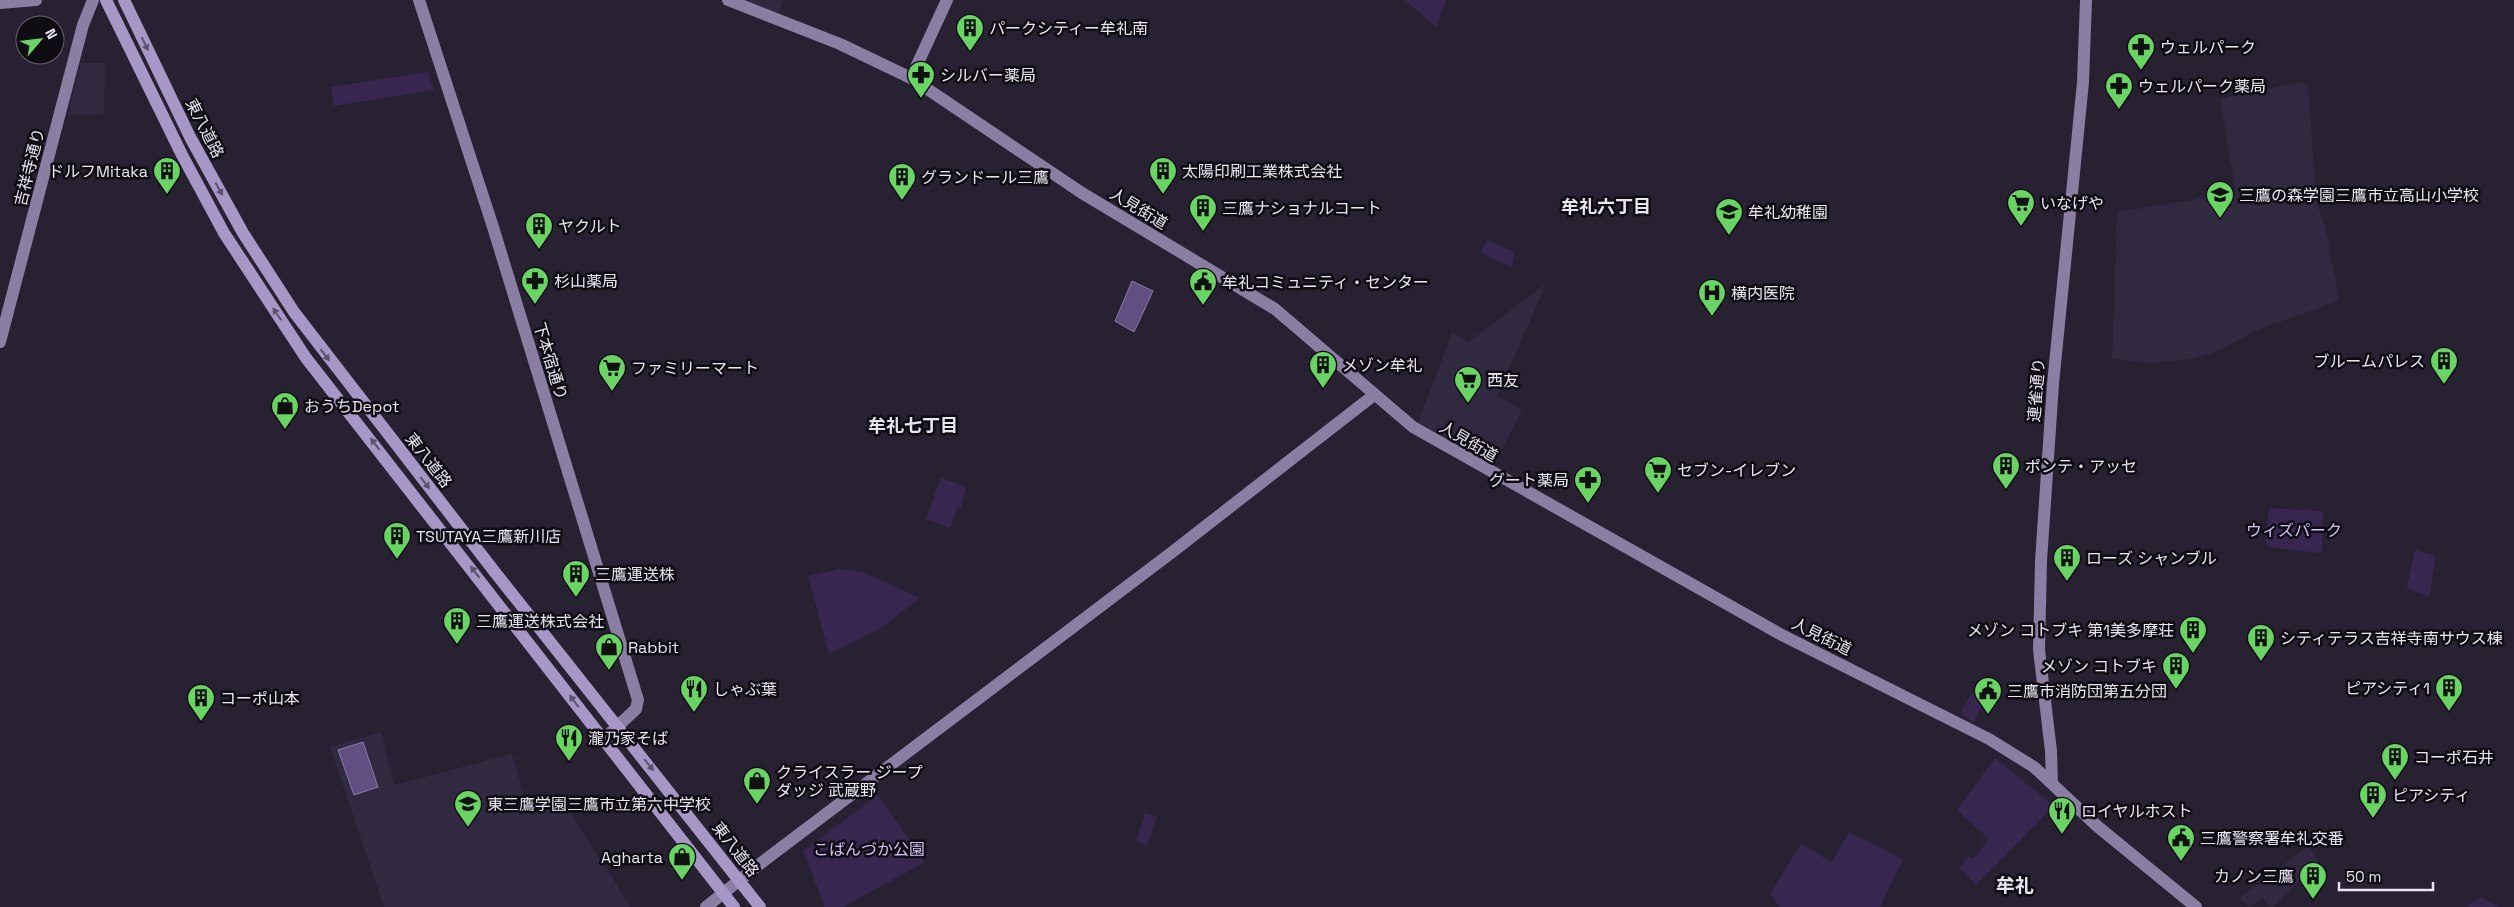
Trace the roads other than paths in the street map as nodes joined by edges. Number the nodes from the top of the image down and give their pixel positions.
1 (36, 0) edge
2 (93, 0) edge
3 (106, 0) edge
4 (124, 0) edge
5 (419, 0) edge
6 (728, 0) edge
7 (948, 0) edge
8 (2086, 0) edge
9 (0, 3) edge
10 (911, 78) junction
11 (0, 342) edge
12 (1374, 395) junction
13 (618, 727) junction
14 (604, 739) junction
15 (2052, 784) junction
16 (739, 880) junction
17 (724, 893) junction
18 (706, 907) edge
19 (734, 907) edge
20 (760, 907) edge
21 (2196, 907) edge

1 - 9 main road
2 - 11 main road, 吉祥寺通り
14 -> 3 main road, 東八道路
4 -> 13 main road, 東八道路
5 - 13 main road, 下本宿通り
6 - 10 main road, 人見街道
7 - 10 main road
8 - 15 main road, 連雀通り
10 - 12 main road, 人見街道
12 - 15 main road, 人見街道
12 - 16 main road
13 - 14 main road
13 -> 16 main road, 東八道路
14 - 17 main road, 東八道路
15 - 21 main road, 人見街道
16 - 17 main road
16 - 20 main road, 東八道路
17 - 18 main road
17 - 19 main road, 東八道路

